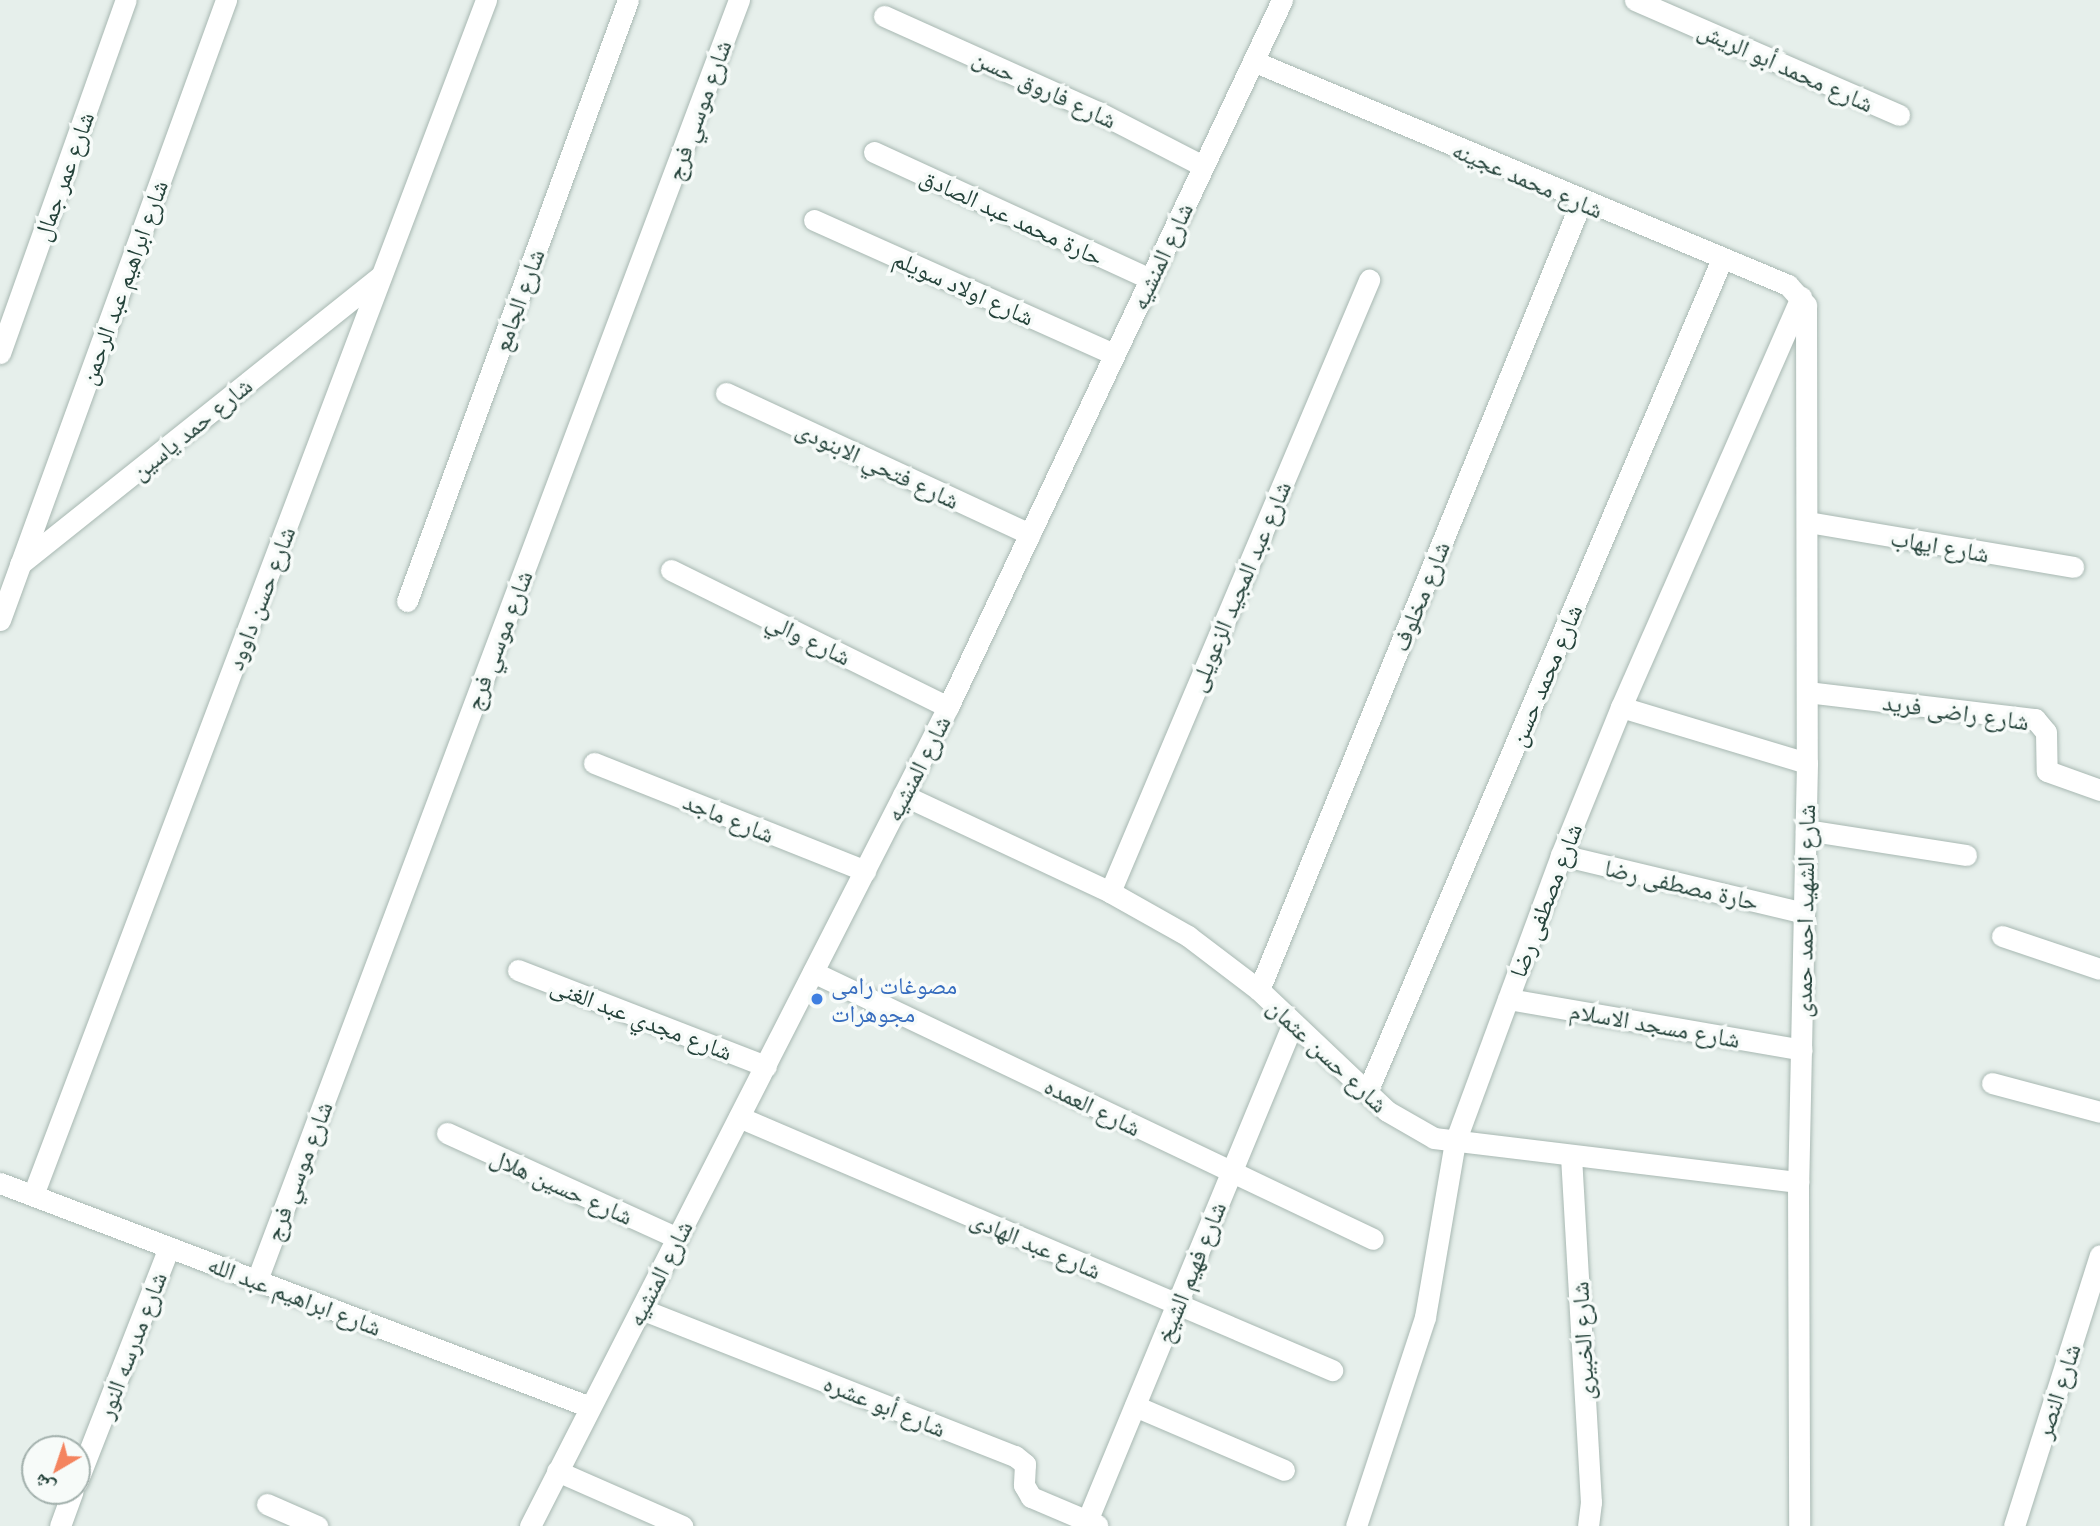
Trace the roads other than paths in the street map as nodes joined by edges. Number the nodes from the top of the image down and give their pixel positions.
1 (126, 0) edge
2 (226, 0) edge
3 (486, 0) edge
4 (628, 0) edge
5 (739, 0) edge
6 (1282, 0) edge
7 (1635, 0) edge
8 (884, 16) dead end
9 (1253, 61) junction
10 (1899, 115) dead end
11 (874, 152) dead end
12 (1203, 166) junction
13 (1581, 202) junction
14 (814, 220) dead end
15 (1722, 259) junction
16 (382, 275) junction
17 (1150, 279) junction
18 (1368, 281) dead end
19 (1801, 297) junction
20 (0, 353) edge
21 (1114, 354) junction
22 (726, 393) dead end
23 (1808, 522) junction
24 (1030, 534) junction
25 (20, 564) junction
26 (2073, 567) dead end
27 (671, 570) dead end
28 (0, 582) edge
29 (407, 601) dead end
30 (0, 620) edge
31 (1807, 692) junction
32 (948, 707) junction
33 (1620, 707) junction
34 (594, 762) dead end
35 (1807, 763) junction
36 (2100, 790) edge
37 (903, 795) junction
38 (1806, 830) junction
39 (1560, 855) junction
40 (1966, 855) dead end
41 (865, 871) junction
42 (1110, 892) junction
43 (1804, 913) junction
44 (2002, 936) dead end
45 (518, 970) dead end
46 (2100, 970) edge
47 (813, 972) junction
48 (1259, 990) junction
49 (1508, 999) junction
50 (1293, 1023) junction
51 (1802, 1050) junction
52 (766, 1066) junction
53 (1992, 1083) dead end
54 (1367, 1092) junction
55 (2100, 1112) edge
56 (739, 1117) junction
57 (447, 1133) dead end
58 (1455, 1142) junction
59 (1571, 1156) junction
60 (1231, 1172) junction
61 (1798, 1182) junction
62 (0, 1183) edge
63 (33, 1195) junction
64 (677, 1238) junction
65 (1373, 1240) dead end
66 (169, 1247) junction
67 (2100, 1255) edge
68 (257, 1280) junction
69 (1177, 1304) junction
70 (641, 1309) junction
71 (1332, 1370) dead end
72 (1135, 1406) junction
73 (590, 1407) junction
74 (91, 1446) edge
75 (1284, 1470) dead end
76 (557, 1471) junction
77 (267, 1504) dead end
78 (68, 1505) edge
79 (1093, 1523) edge
80 (60, 1526) edge
81 (317, 1526) edge
82 (530, 1526) edge
83 (681, 1526) edge
84 (1356, 1526) edge
85 (1588, 1526) edge
86 (1799, 1526) edge
87 (2014, 1526) edge

1 - 20 street, شارع عمر جمال
2 - 25 street, شارع ابراهيم عبد الرحمن
3 - 16 street, شارع حسن داوود
4 - 29 street, شارع الجامع
5 - 68 street, شارع موسي فرج
6 - 9 street, شارع المنشيه
7 - 10 street, شارع محمد أبو الريش
8 - 12 street, شارع فاروق حسن
9 - 12 street, شارع المنشيه
9 - 13 street, شارع محمد عجينه
11 - 17 street, حارة محمد عبد الصادق
12 - 17 street, شارع المنشيه
13 - 15 street, شارع محمد عجينه
13 - 48 street, شارع مخلوف
14 - 21 street, شارع اولاد سويلم
15 - 19 street, شارع محمد عجينه
15 - 54 street, شارع محمد حسن
16 - 25 street, شارع حمد ياسين
16 - 63 street, شارع حسن داوود
17 - 21 street, شارع المنشيه
18 - 42 street, شارع عبد المجيد الزعويلى
19 - 23 street, شارع الشهيد احمد حمدى
19 - 33 street, شارع مصطفى رضا
21 - 24 street, شارع المنشيه
22 - 24 street, شارع فتحي الابنودى
23 - 26 street, شارع ايهاب
23 - 31 street, شارع الشهيد احمد حمدى
24 - 32 street, شارع المنشيه
25 - 28 street, شارع حمد ياسين
25 - 30 street, شارع ابراهيم عبد الرحمن
27 - 32 street, شارع والي
31 - 35 street, شارع الشهيد احمد حمدى
31 - 36 street, شارع راضى فريد
32 - 37 street, شارع المنشيه
33 - 35 street
33 - 39 street, شارع مصطفى رضا
34 - 41 street, شارع ماجد
35 - 38 street, شارع الشهيد احمد حمدى
37 - 41 street, شارع المنشيه
37 - 42 street, شارع حسن عثمان
38 - 40 street
38 - 43 street, شارع الشهيد احمد حمدى
39 - 43 street, حارة مصطفى رضا
39 - 49 street, شارع مصطفى رضا
41 - 47 street, شارع المنشيه
42 - 48 street, شارع حسن عثمان
43 - 51 street, شارع الشهيد احمد حمدى
44 - 46 street
45 - 52 street, شارع مجدي عبد الغنى
47 - 52 street, شارع المنشيه
47 - 60 street, شارع العمده
48 - 50 street, شارع حسن عثمان
49 - 51 street, شارع مسجد الاسلام
49 - 58 street, شارع مصطفى رضا
50 - 54 street, شارع حسن عثمان
50 - 60 street, شارع فهيم الشيخ
51 - 61 street, شارع الشهيد احمد حمدى
52 - 56 street, شارع المنشيه
53 - 55 street
54 - 58 street, شارع حسن عثمان
56 - 64 street, شارع المنشيه
56 - 69 street, شارع عبد الهادى
57 - 64 street, شارع حسين هلال
58 - 59 street, شارع حسن عثمان
58 - 84 street, شارع مصطفى رضا
59 - 61 street, شارع حسن عثمان
59 - 85 street, شارع الخبيرى
60 - 65 street, شارع العمده
60 - 69 street, شارع فهيم الشيخ
61 - 86 street, شارع الشهيد احمد حمدى
62 - 63 street, شارع ابراهيم عبد الله
63 - 66 street, شارع ابراهيم عبد الله
64 - 70 street, شارع المنشيه
66 - 68 street, شارع ابراهيم عبد الله
66 - 74 street, شارع مدرسه النور
67 - 87 street, شارع النصر
68 - 73 street, شارع ابراهيم عبد الله
69 - 71 street, شارع عبد الهادى
69 - 72 street, شارع فهيم الشيخ
70 - 73 street, شارع المنشيه
70 - 79 street, شارع أبو عشره
72 - 75 street
72 - 79 street, شارع فهيم الشيخ
73 - 76 street, شارع المنشيه
76 - 82 street, شارع المنشيه
76 - 83 street
77 - 81 street
78 - 80 street

